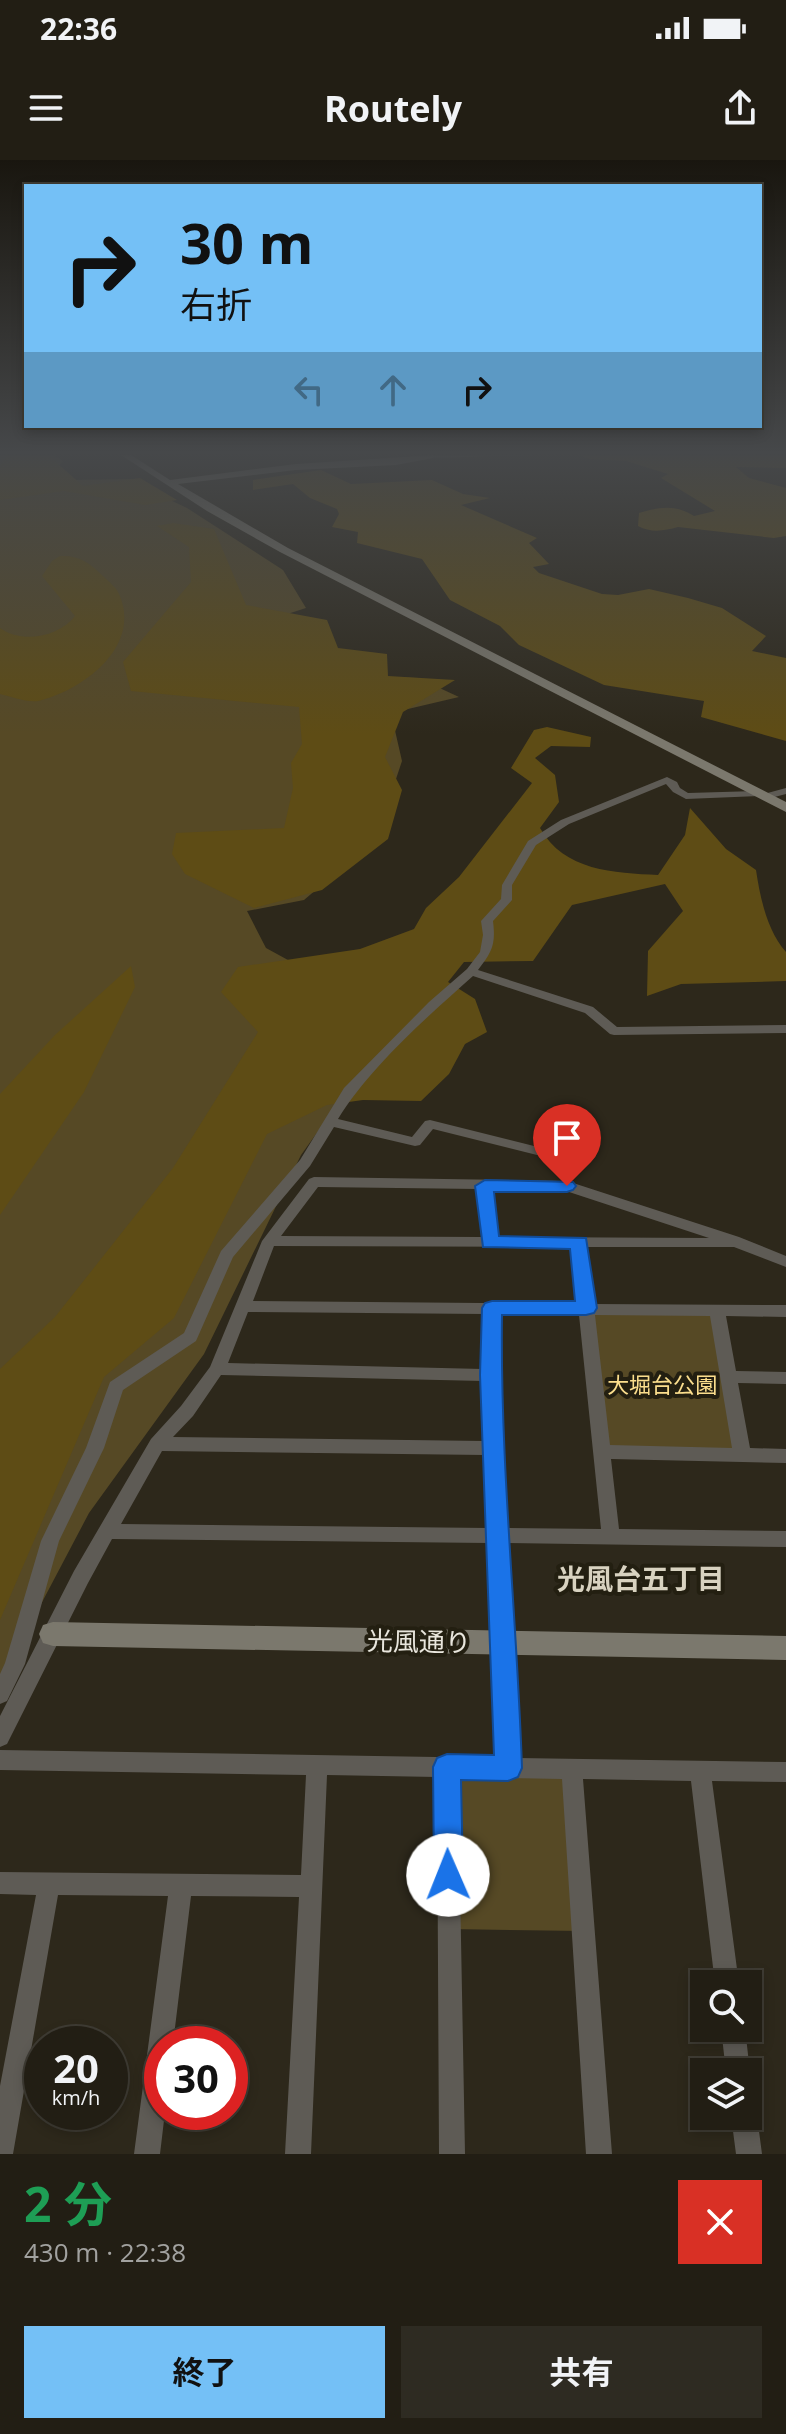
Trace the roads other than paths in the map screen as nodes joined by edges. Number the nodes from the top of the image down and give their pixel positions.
1 (282, 548) edge
2 (786, 791) edge
3 (760, 796) junction
4 (786, 808) edge
5 (471, 972) junction
6 (786, 1029) edge
7 (332, 1122) junction
8 (565, 1158) dead end
9 (485, 1186) junction
10 (269, 1241) junction
11 (489, 1242) junction
12 (579, 1243) junction
13 (741, 1244) junction
14 (786, 1262) edge
15 (244, 1306) junction
16 (492, 1308) junction
17 (586, 1308) junction
18 (717, 1311) junction
19 (786, 1311) edge
20 (217, 1369) junction
21 (491, 1375) junction
22 (728, 1377) junction
23 (786, 1378) edge
24 (157, 1444) junction
25 (494, 1448) junction
26 (602, 1452) junction
27 (742, 1455) junction
28 (786, 1456) edge
29 (106, 1531) junction
30 (498, 1534) junction
31 (611, 1536) junction
32 (786, 1539) edge
33 (53, 1634) junction
34 (505, 1643) junction
35 (786, 1648) edge
36 (0, 1695) edge
37 (0, 1737) edge
38 (0, 1760) edge
39 (317, 1765) junction
40 (447, 1767) junction
41 (508, 1768) junction
42 (572, 1769) junction
43 (700, 1771) junction
44 (786, 1772) edge
45 (0, 1883) edge
46 (49, 1884) junction
47 (181, 1885) junction
48 (311, 1886) junction
49 (725, 1970) edge
50 (746, 2130) edge
51 (0, 2154) edge
52 (147, 2154) edge
53 (298, 2154) edge
54 (452, 2154) edge
55 (599, 2154) edge
56 (749, 2154) edge

1 - 3 street
2 - 3 street
3 - 4 street
3 - 5 street
5 - 6 street
5 - 7 street
7 - 8 street
7 - 36 street
9 - 10 street
9 - 11 street
9 - 13 street
10 - 11 street
10 - 15 street
11 - 12 street
12 - 13 street
12 - 17 street
13 - 14 street
15 - 16 street
15 - 20 street
16 - 17 street
16 - 21 street
17 - 18 street
17 - 26 street
18 - 19 street
18 - 22 street
20 - 21 street
20 - 24 street
21 - 25 street
22 - 23 street
22 - 27 street
24 - 25 street
24 - 29 street
25 - 30 street
26 - 27 street
26 - 31 street
27 - 28 street
29 - 30 street
29 - 33 street
30 - 31 street
30 - 34 street
31 - 32 street
33 - 34 street, 光風通り
33 - 37 street
34 - 35 street, 光風通り
34 - 41 street
38 - 39 street
39 - 40 street
39 - 48 street
40 - 41 street
40 - 54 street
41 - 42 street
42 - 43 street
42 - 55 street
43 - 44 street
43 - 49 street
45 - 46 street
46 - 47 street
46 - 51 street
47 - 48 street
47 - 52 street
48 - 53 street
50 - 56 street

